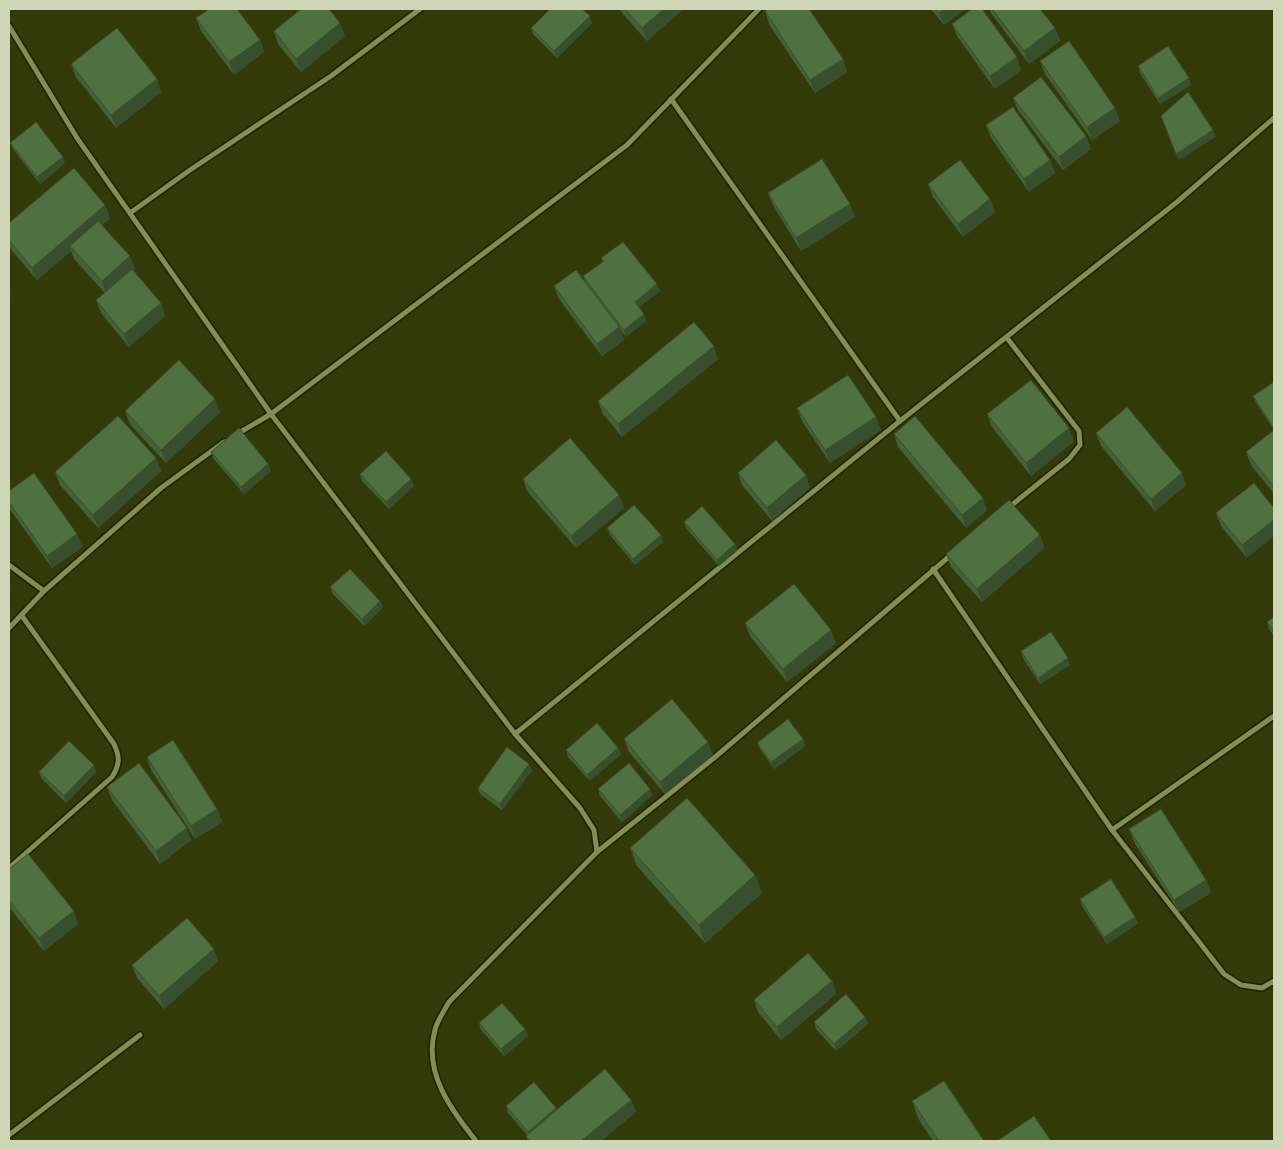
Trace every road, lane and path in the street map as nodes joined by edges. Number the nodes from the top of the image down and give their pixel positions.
1 (420, 9) edge
2 (759, 9) edge
3 (9, 26) edge
4 (670, 100) junction
5 (1274, 118) edge
6 (130, 213) junction
7 (1007, 338) junction
8 (271, 414) junction
9 (900, 421) junction
10 (1001, 514) edge
11 (956, 551) edge
12 (9, 565) edge
13 (933, 569) junction
14 (44, 591) junction
15 (22, 616) junction
16 (9, 628) edge
17 (1274, 718) edge
18 (515, 734) junction
19 (1112, 830) junction
20 (597, 852) junction
21 (9, 868) edge
22 (1274, 981) edge
23 (140, 1035) dead end
24 (9, 1135) edge
25 (476, 1141) edge

1 - 6 street
2 - 4 street
3 - 6 street
4 - 8 street
4 - 9 street
5 - 7 street
6 - 8 street
7 - 9 street
7 - 10 street
8 - 14 street
8 - 18 street
9 - 18 street
11 - 13 street
12 - 14 street
13 - 19 street
13 - 20 street
14 - 15 street
15 - 16 street
15 - 21 street
17 - 19 street
18 - 20 street
19 - 22 street
20 - 25 street
23 - 24 street

